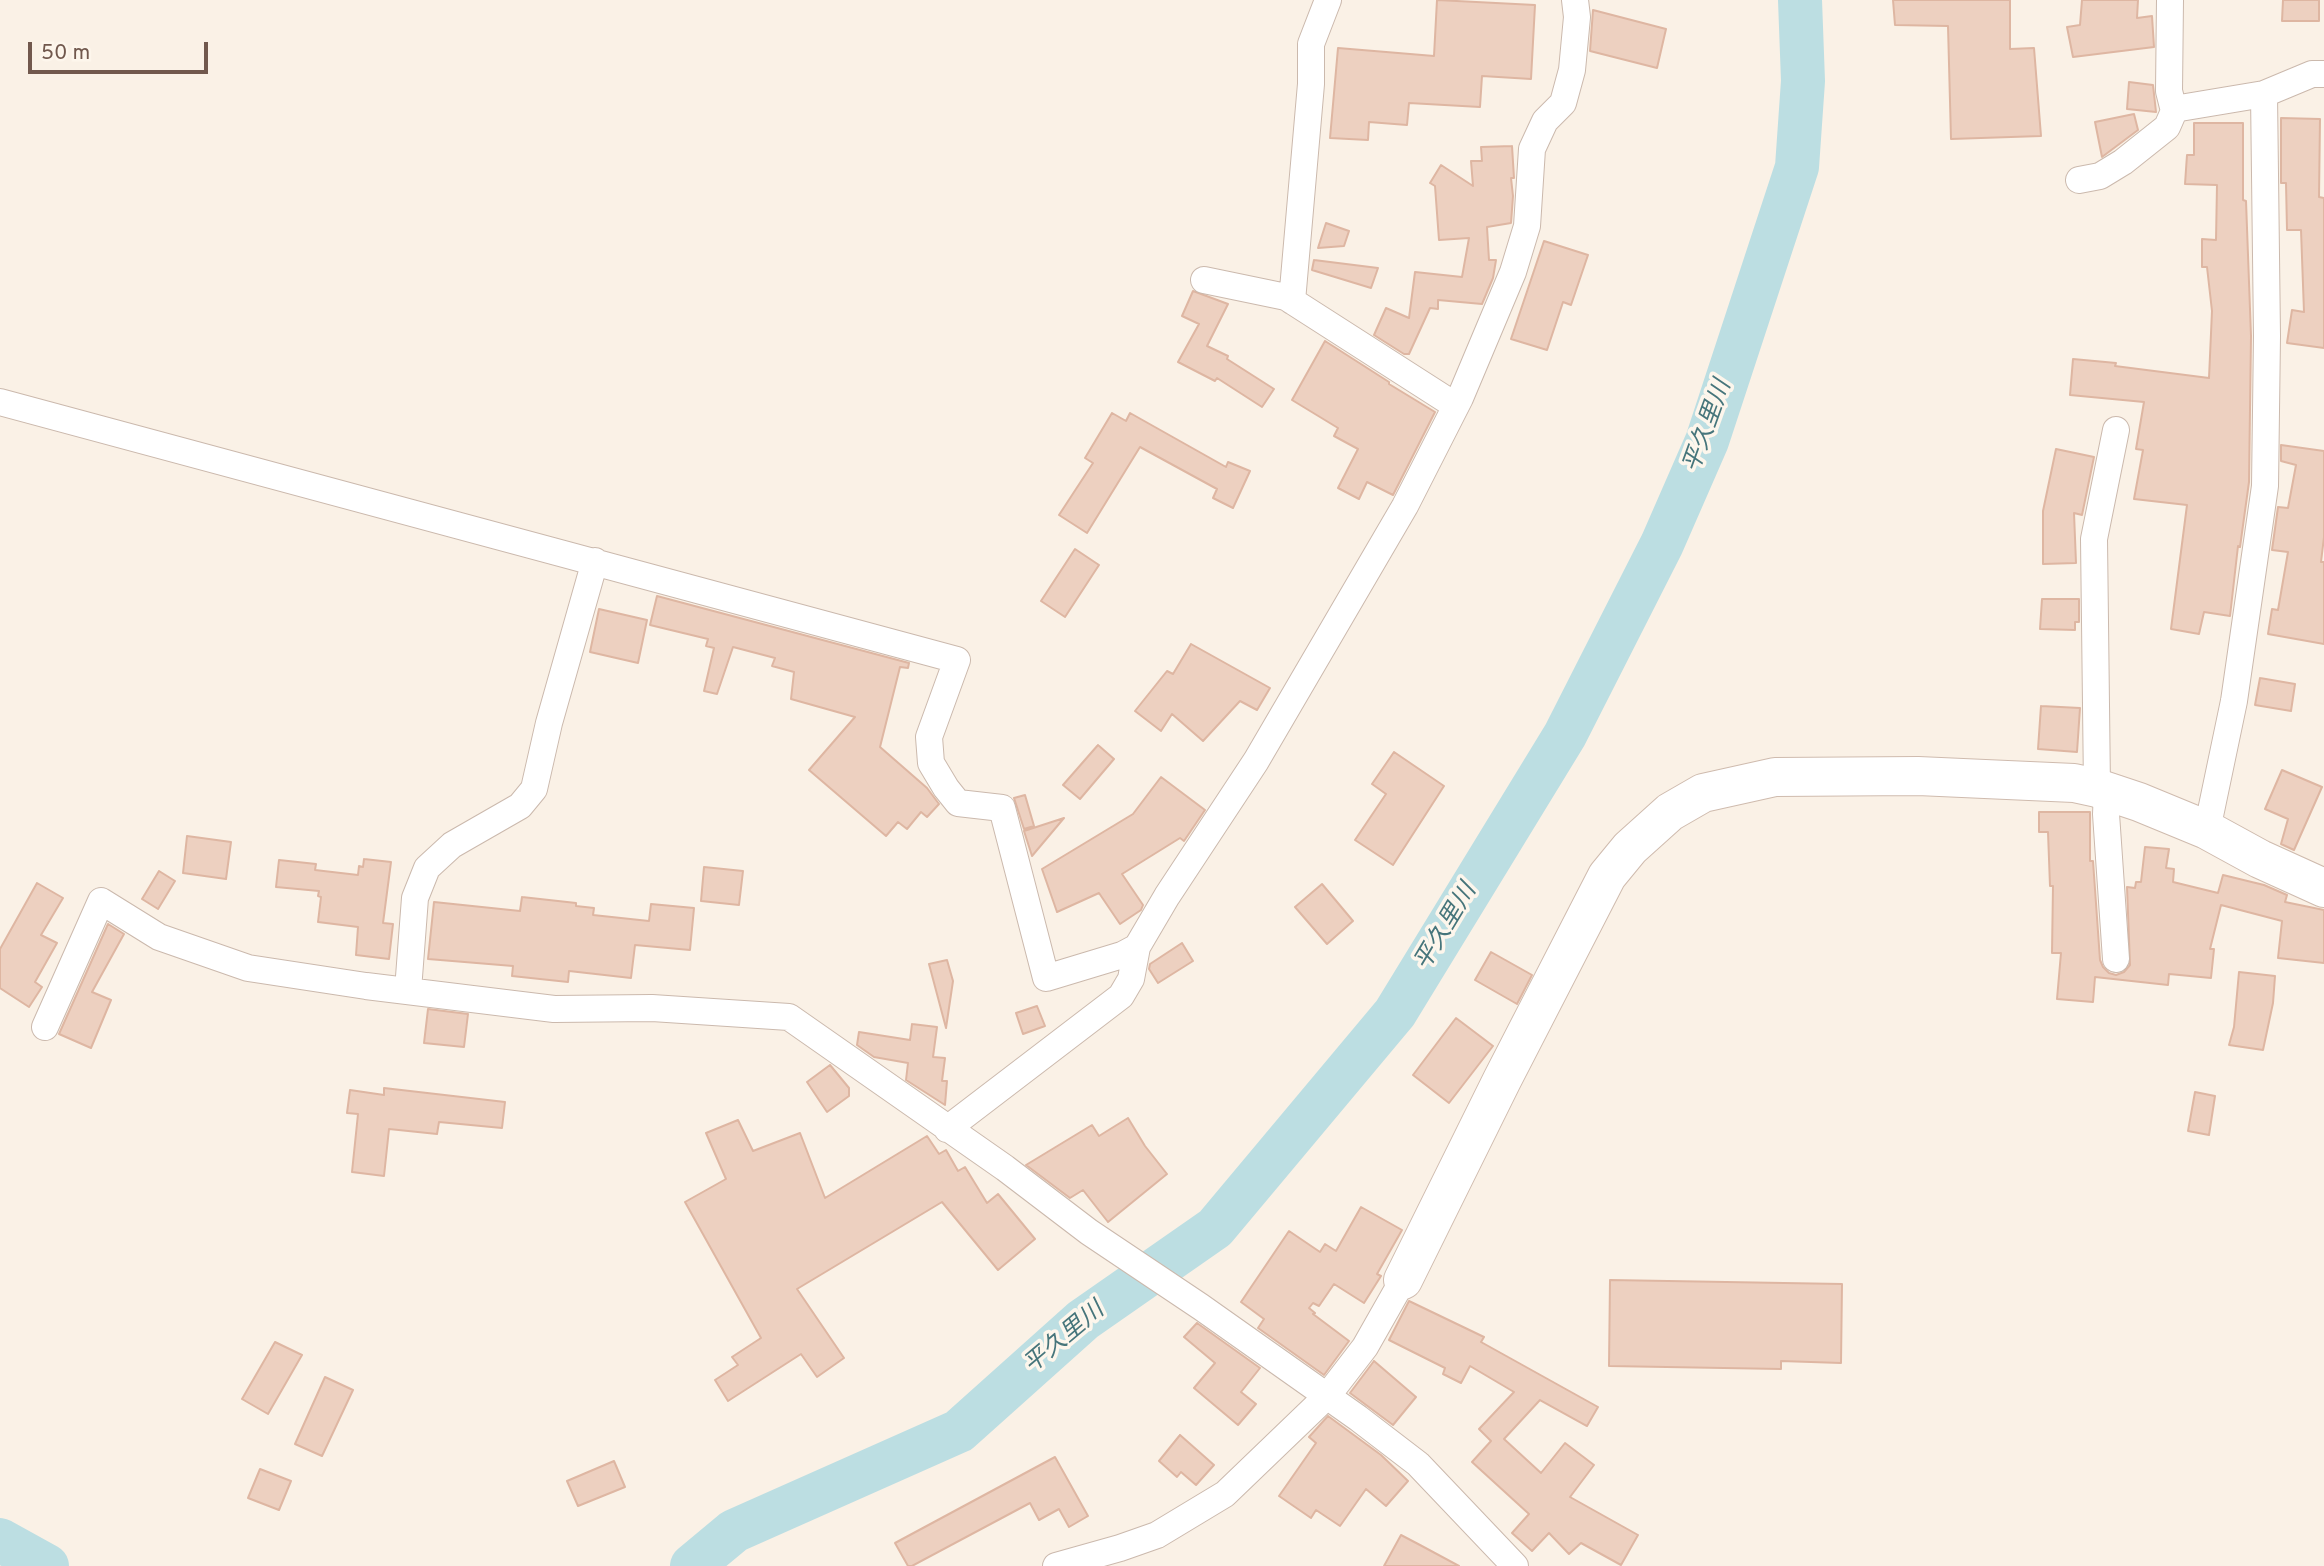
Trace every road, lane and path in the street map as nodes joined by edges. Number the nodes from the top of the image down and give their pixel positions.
1 (1328, 0) edge
2 (1575, 0) edge
3 (2169, 0) edge
4 (2324, 74) edge
5 (2264, 94) junction
6 (2174, 111) junction
7 (2078, 180) dead end
8 (1204, 280) dead end
9 (1292, 301) junction
10 (0, 402) edge
11 (1456, 406) junction
12 (2116, 430) dead end
13 (595, 561) junction
14 (2102, 790) junction
15 (2207, 830) junction
16 (2324, 888) edge
17 (1137, 947) junction
18 (2116, 959) dead end
19 (408, 990) junction
20 (45, 1027) dead end
21 (947, 1129) junction
22 (1403, 1280) joint
23 (1328, 1395) junction
24 (1056, 1566) edge
25 (1514, 1566) edge

1 - 9 street
2 - 11 street
3 - 6 street
4 - 5 street
5 - 6 street
5 - 15 street
6 - 7 street
8 - 9 street
9 - 11 street
10 - 13 street
11 - 17 street
12 - 14 street
13 - 17 street
13 - 19 street
14 - 15 street
14 - 18 street
14 - 22 street
15 - 16 street
17 - 21 street
19 - 20 street
19 - 21 street
21 - 23 street
22 - 23 street
23 - 24 street
23 - 25 street

